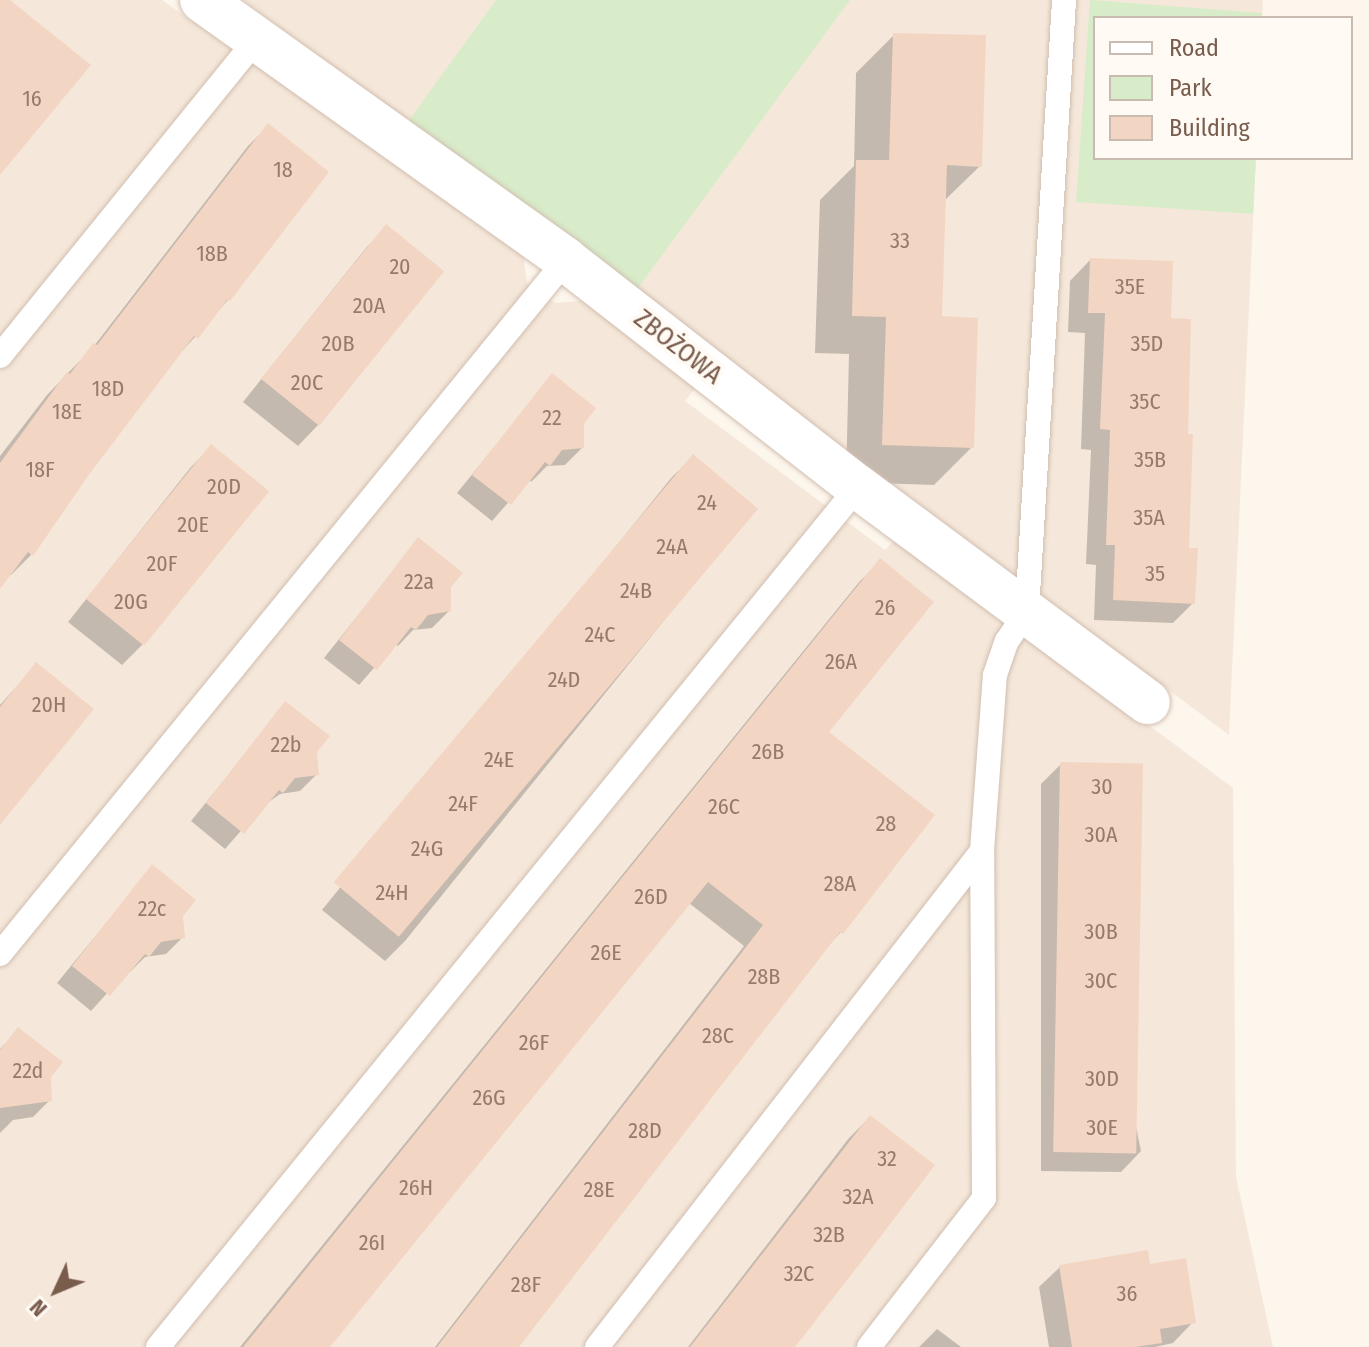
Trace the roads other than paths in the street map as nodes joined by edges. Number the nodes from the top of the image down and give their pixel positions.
1 (202, 0) edge
2 (1064, 0) edge
3 (255, 41) junction
4 (566, 260) junction
5 (0, 356) edge
6 (858, 487) junction
7 (1027, 611) junction
8 (1148, 702) dead end
9 (982, 851) junction
10 (0, 954) edge
11 (158, 1347) edge
12 (597, 1347) edge
13 (869, 1347) edge

1 - 3 street, ZBOŻOWA
2 - 7 lane
3 - 4 street, ZBOŻOWA
3 - 5 lane
4 - 6 street, ZBOŻOWA
4 - 10 lane
6 - 7 street, ZBOŻOWA
6 - 11 lane
7 - 8 street, ZBOŻOWA
7 - 9 lane
9 - 12 lane
9 - 13 lane

